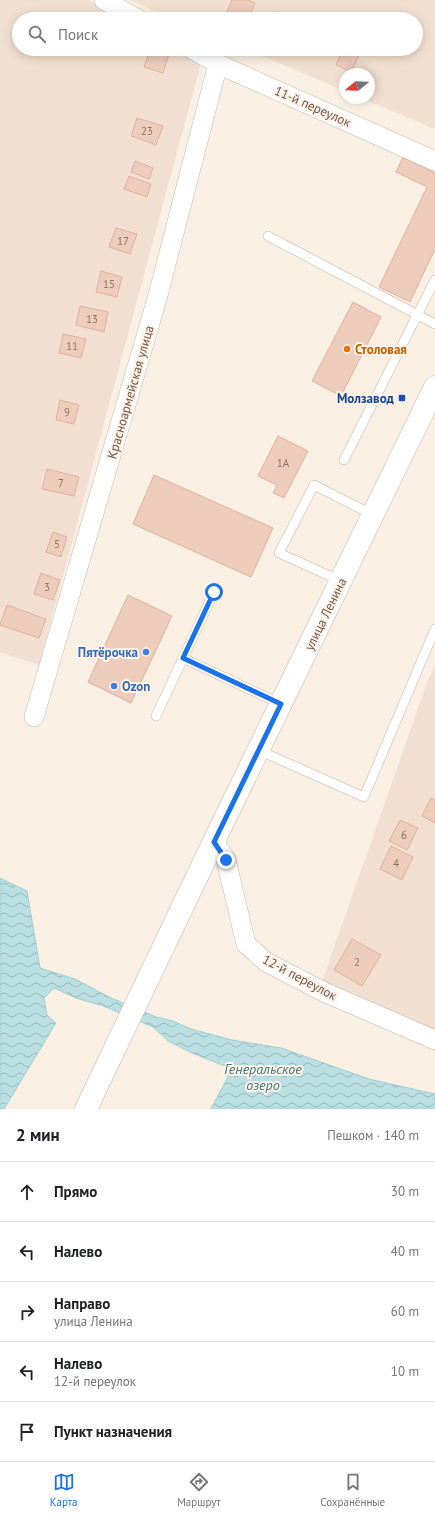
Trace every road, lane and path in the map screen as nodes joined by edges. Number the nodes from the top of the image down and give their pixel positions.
1 (104, 0) edge
2 (125, 12) edge
3 (204, 56) edge
4 (218, 64) junction
5 (435, 161) edge
6 (268, 236) dead end
7 (435, 280) edge
8 (418, 314) junction
9 (435, 324) edge
10 (435, 387) edge
11 (344, 460) dead end
12 (373, 515) junction
13 (341, 581) junction
14 (214, 592) dead end
15 (435, 630) edge
16 (183, 658) junction
17 (281, 704) junction
18 (156, 716) dead end
19 (34, 717) dead end
20 (258, 750) junction
21 (214, 842) junction
22 (435, 1040) edge
23 (86, 1109) edge

1 - 2 street
3 - 4 street, 11-й переулок
4 - 5 street, 11-й переулок
4 - 19 street, Красноармейская улица
6 - 8 lane
7 - 8 lane
8 - 9 lane
8 - 11 lane
10 - 12 street, улица Ленина
12 - 13 street, улица Ленина
12 - 13 lane
13 - 17 street, улица Ленина
14 - 16 lane
15 - 20 lane
16 - 17 lane
16 - 18 lane
17 - 20 street, улица Ленина
20 - 21 street, улица Ленина
21 - 22 street, 12-й переулок
21 - 23 street, улица Ленина

